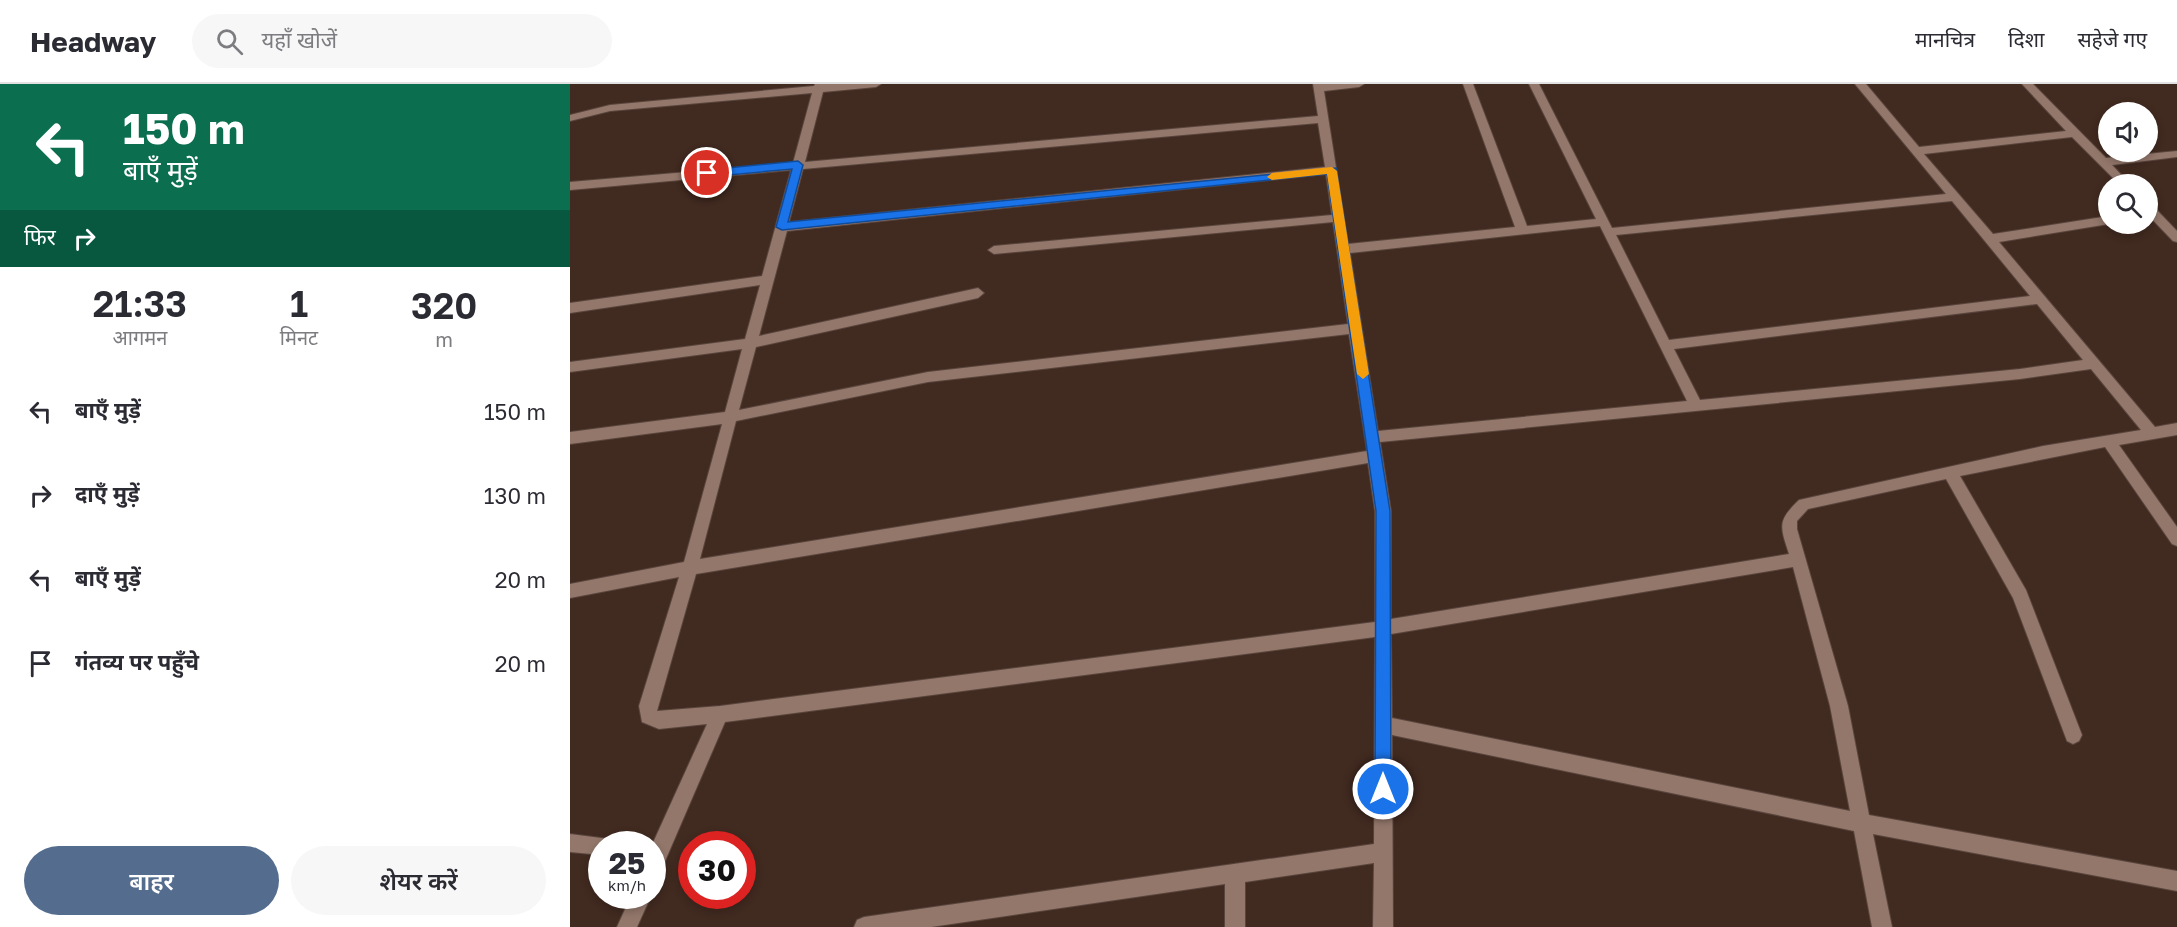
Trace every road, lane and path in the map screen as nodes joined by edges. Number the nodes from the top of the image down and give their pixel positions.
1 (876, 84) edge
2 (1359, 84) edge
3 (1468, 84) edge
4 (1534, 84) edge
5 (1860, 84) edge
6 (2027, 84) edge
7 (819, 86) edge
8 (1319, 86) edge
9 (570, 118) edge
10 (1324, 119) junction
11 (2075, 133) junction
12 (1916, 151) junction
13 (2177, 154) edge
14 (2158, 156) edge
15 (2098, 157) edge
16 (2103, 162) edge
17 (798, 165) junction
18 (1332, 171) junction
19 (2115, 174) edge
20 (570, 186) edge
21 (1954, 197) junction
22 (1339, 218) junction
23 (2158, 220) edge
24 (2098, 222) edge
25 (782, 227) junction
26 (1606, 227) junction
27 (1522, 230) junction
28 (2177, 238) edge
29 (1989, 239) junction
30 (1344, 249) junction
31 (994, 250) dead end
32 (767, 280) junction
33 (978, 294) dead end
34 (2040, 299) junction
35 (570, 308) edge
36 (1356, 328) junction
37 (751, 343) junction
38 (1666, 345) junction
39 (2094, 364) junction
40 (570, 367) edge
41 (1696, 406) junction
42 (731, 417) junction
43 (2177, 429) edge
44 (2152, 433) junction
45 (1372, 437) junction
46 (570, 438) edge
47 (2109, 441) junction
48 (1375, 456) junction
49 (1951, 474) junction
50 (2177, 539) edge
51 (1799, 559) junction
52 (690, 568) junction
53 (570, 591) edge
54 (1383, 628) junction
55 (720, 714) junction
56 (1383, 725) junction
57 (2073, 735) dead end
58 (1862, 823) junction
59 (665, 831) edge
60 (570, 843) edge
61 (588, 845) edge
62 (1383, 852) junction
63 (1234, 875) junction
64 (2177, 881) edge
65 (635, 909) edge
66 (627, 927) edge
67 (864, 927) edge
68 (1235, 927) edge
69 (1383, 927) edge
70 (1882, 927) edge

1 - 7 street
2 - 8 street
3 - 27 street
4 - 26 street
5 - 12 street
6 - 11 street
7 - 9 street
7 - 17 street
8 - 10 street
10 - 17 street
10 - 18 street
11 - 12 street
11 - 15 street
12 - 21 street
13 - 14 street
16 - 19 street
17 - 20 street
17 - 25 street
18 - 22 street
18 - 25 street
21 - 26 street
21 - 29 street
22 - 30 street
22 - 31 street
23 - 28 street
24 - 29 street
25 - 32 street
26 - 27 street
26 - 38 street
27 - 30 street
29 - 34 street
30 - 36 street
32 - 35 street
32 - 37 street
33 - 37 street
34 - 38 street
34 - 39 street
36 - 42 street
36 - 45 street
37 - 40 street
37 - 42 street
38 - 41 street
39 - 41 street
39 - 44 street
41 - 45 street
42 - 46 street
42 - 52 street
43 - 44 street
44 - 47 street
45 - 48 street
47 - 49 street
47 - 50 street
48 - 52 street
48 - 54 street
49 - 51 street
49 - 57 street
51 - 54 street
51 - 58 street
52 - 53 street
52 - 55 street
54 - 55 street
54 - 56 street
55 - 59 street
56 - 58 street
56 - 62 street
58 - 64 street
58 - 70 street
60 - 61 street
62 - 63 street
62 - 69 street
63 - 67 street
63 - 68 street
65 - 66 street

